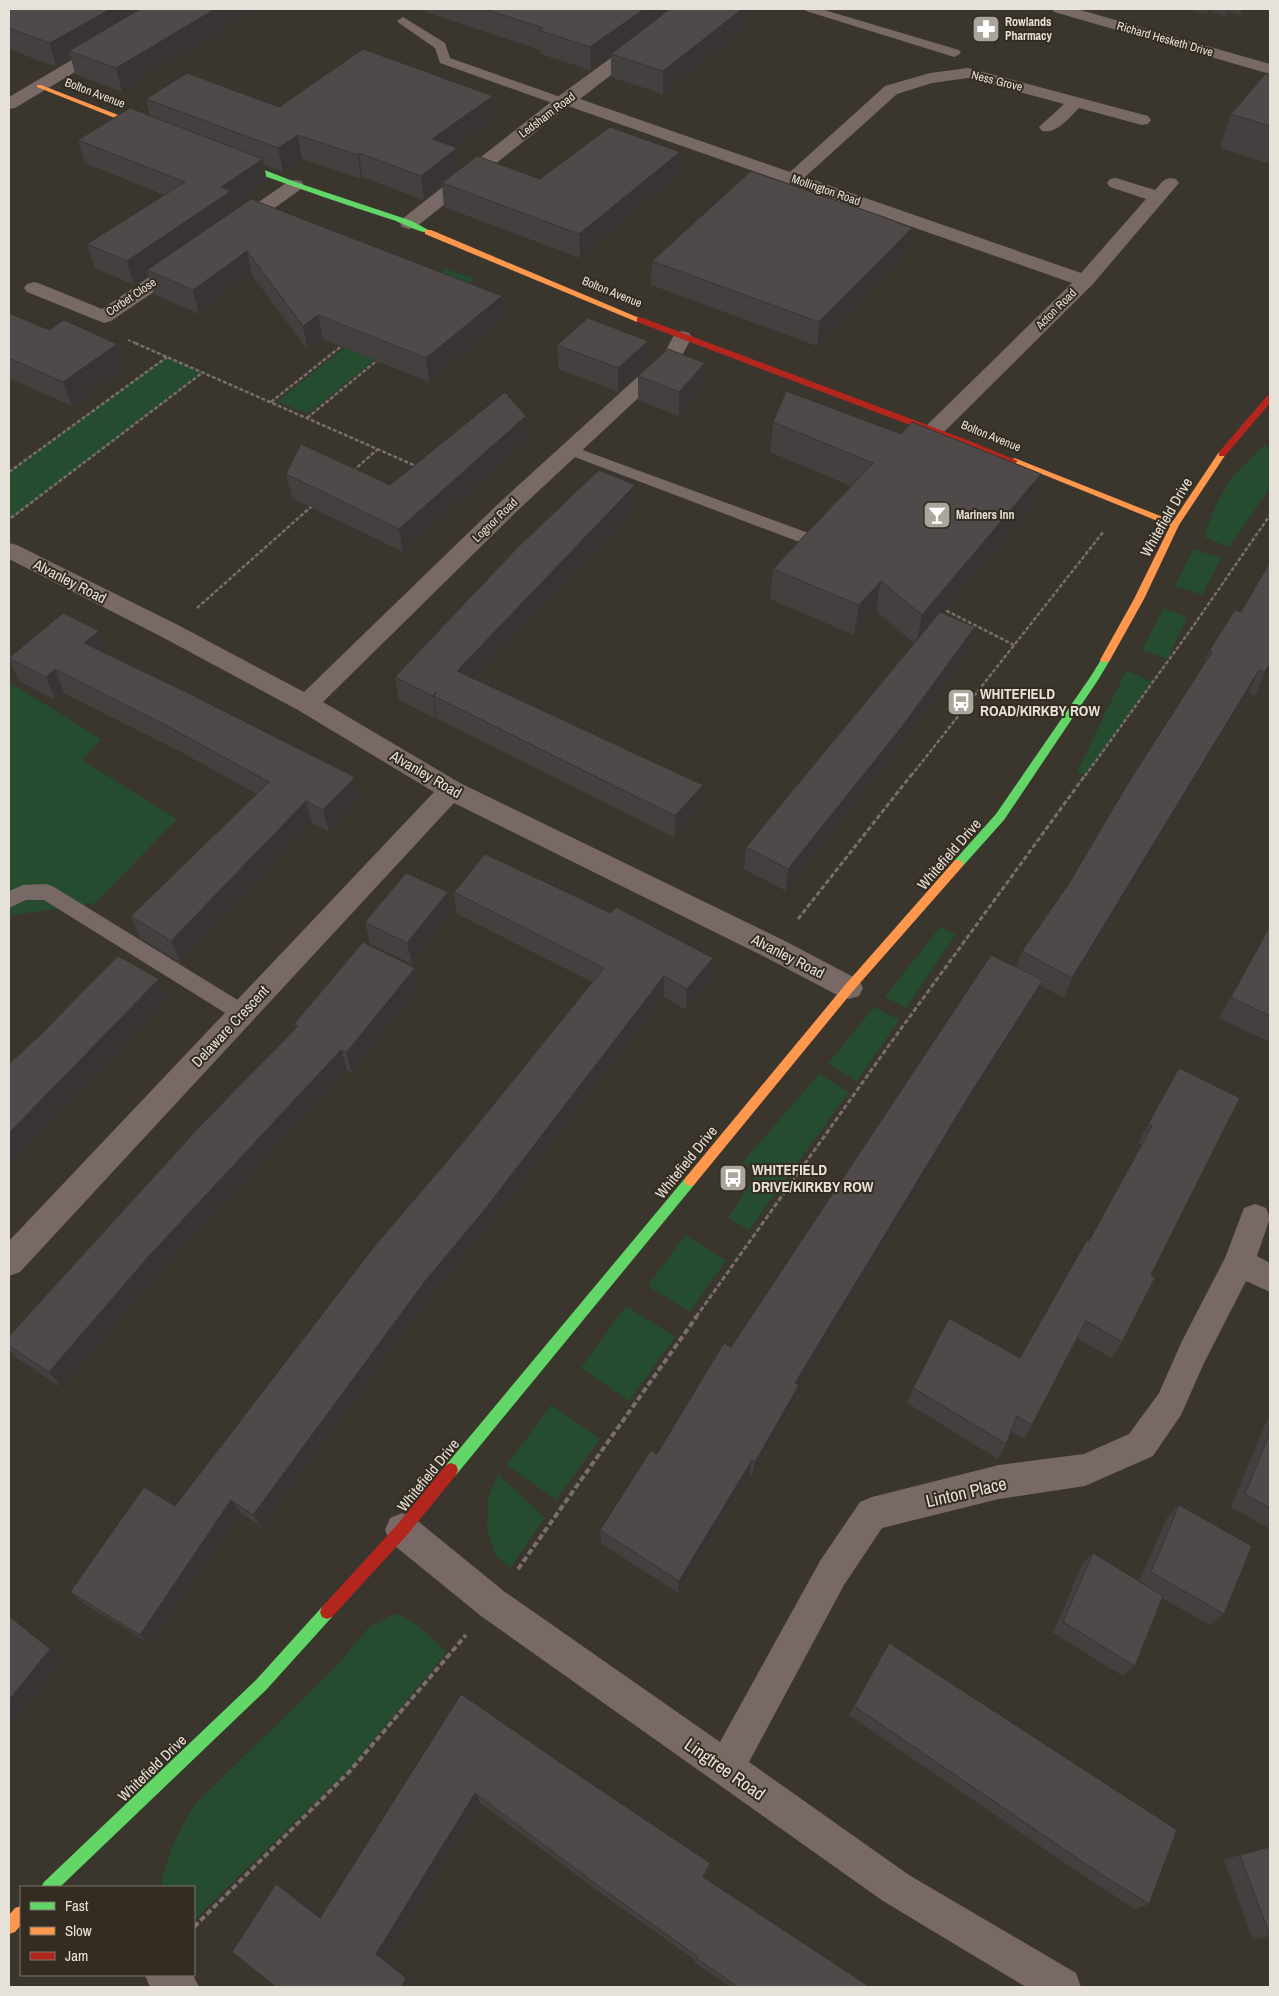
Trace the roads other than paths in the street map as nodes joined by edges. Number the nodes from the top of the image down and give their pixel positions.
1 (169, 9) edge
2 (688, 9) edge
3 (810, 9) edge
4 (1060, 9) edge
5 (403, 21) dead end
6 (955, 53) dead end
7 (1270, 69) edge
8 (39, 86) junction
9 (564, 101) junction
10 (1076, 102) junction
11 (9, 104) edge
12 (1142, 120) dead end
13 (1048, 127) dead end
14 (167, 135) edge
15 (222, 157) edge
16 (794, 178) junction
17 (1116, 183) dead end
18 (295, 185) junction
19 (409, 223) junction
20 (219, 238) edge
21 (194, 255) edge
22 (1085, 281) junction
23 (34, 288) dead end
24 (682, 336) junction
25 (1266, 409) edge
26 (935, 429) junction
27 (569, 450) junction
28 (1175, 525) junction
29 (808, 539) edge
30 (9, 550) edge
31 (307, 704) junction
32 (451, 790) junction
33 (9, 900) edge
34 (849, 988) junction
35 (242, 1013) junction
36 (1255, 1218) dead end
37 (9, 1262) edge
38 (1239, 1263) junction
39 (1270, 1278) edge
40 (402, 1530) junction
41 (725, 1769) junction
42 (66, 1882) edge
43 (20, 1915) edge
44 (9, 1926) edge
45 (165, 1976) edge
46 (179, 1987) edge
47 (1062, 1987) edge

1 - 8 street
2 - 9 street, Ledsham Road
3 - 6 lane
4 - 7 street, Richard Hesketh Drive
5 - 9 lane
8 - 11 street
8 - 14 main road, Bolton Avenue
9 - 16 street, Mollington Road
9 - 19 street, Ledsham Road
10 - 12 street, Ness Grove
10 - 13 street
10 - 16 street, Ness Grove
15 - 18 main road, Bolton Avenue
16 - 22 street, Mollington Road
17 - 22 street, Acton Road
18 - 19 main road, Bolton Avenue
18 - 20 street
19 - 24 main road, Bolton Avenue
21 - 23 street, Corbet Close
22 - 26 street, Acton Road
24 - 26 main road, Bolton Avenue
24 - 27 street, Lognor Road
25 - 28 main road, Whitefield Drive
26 - 28 main road, Bolton Avenue
27 - 29 lane
27 - 31 street, Lognor Road
28 - 34 main road, Whitefield Drive
30 - 31 street, Alvanley Road
31 - 32 street, Alvanley Road
32 - 34 street, Alvanley Road
32 - 35 street, Delaware Crescent
33 - 35 lane
34 - 40 main road, Whitefield Drive
35 - 37 street, Delaware Crescent
36 - 38 street, Linton Place
38 - 39 street
38 - 41 street, Linton Place
40 - 41 street, Lingtree Road
40 - 42 main road, Whitefield Drive
41 - 47 street, Lingtree Road
43 - 44 main road
45 - 46 street

